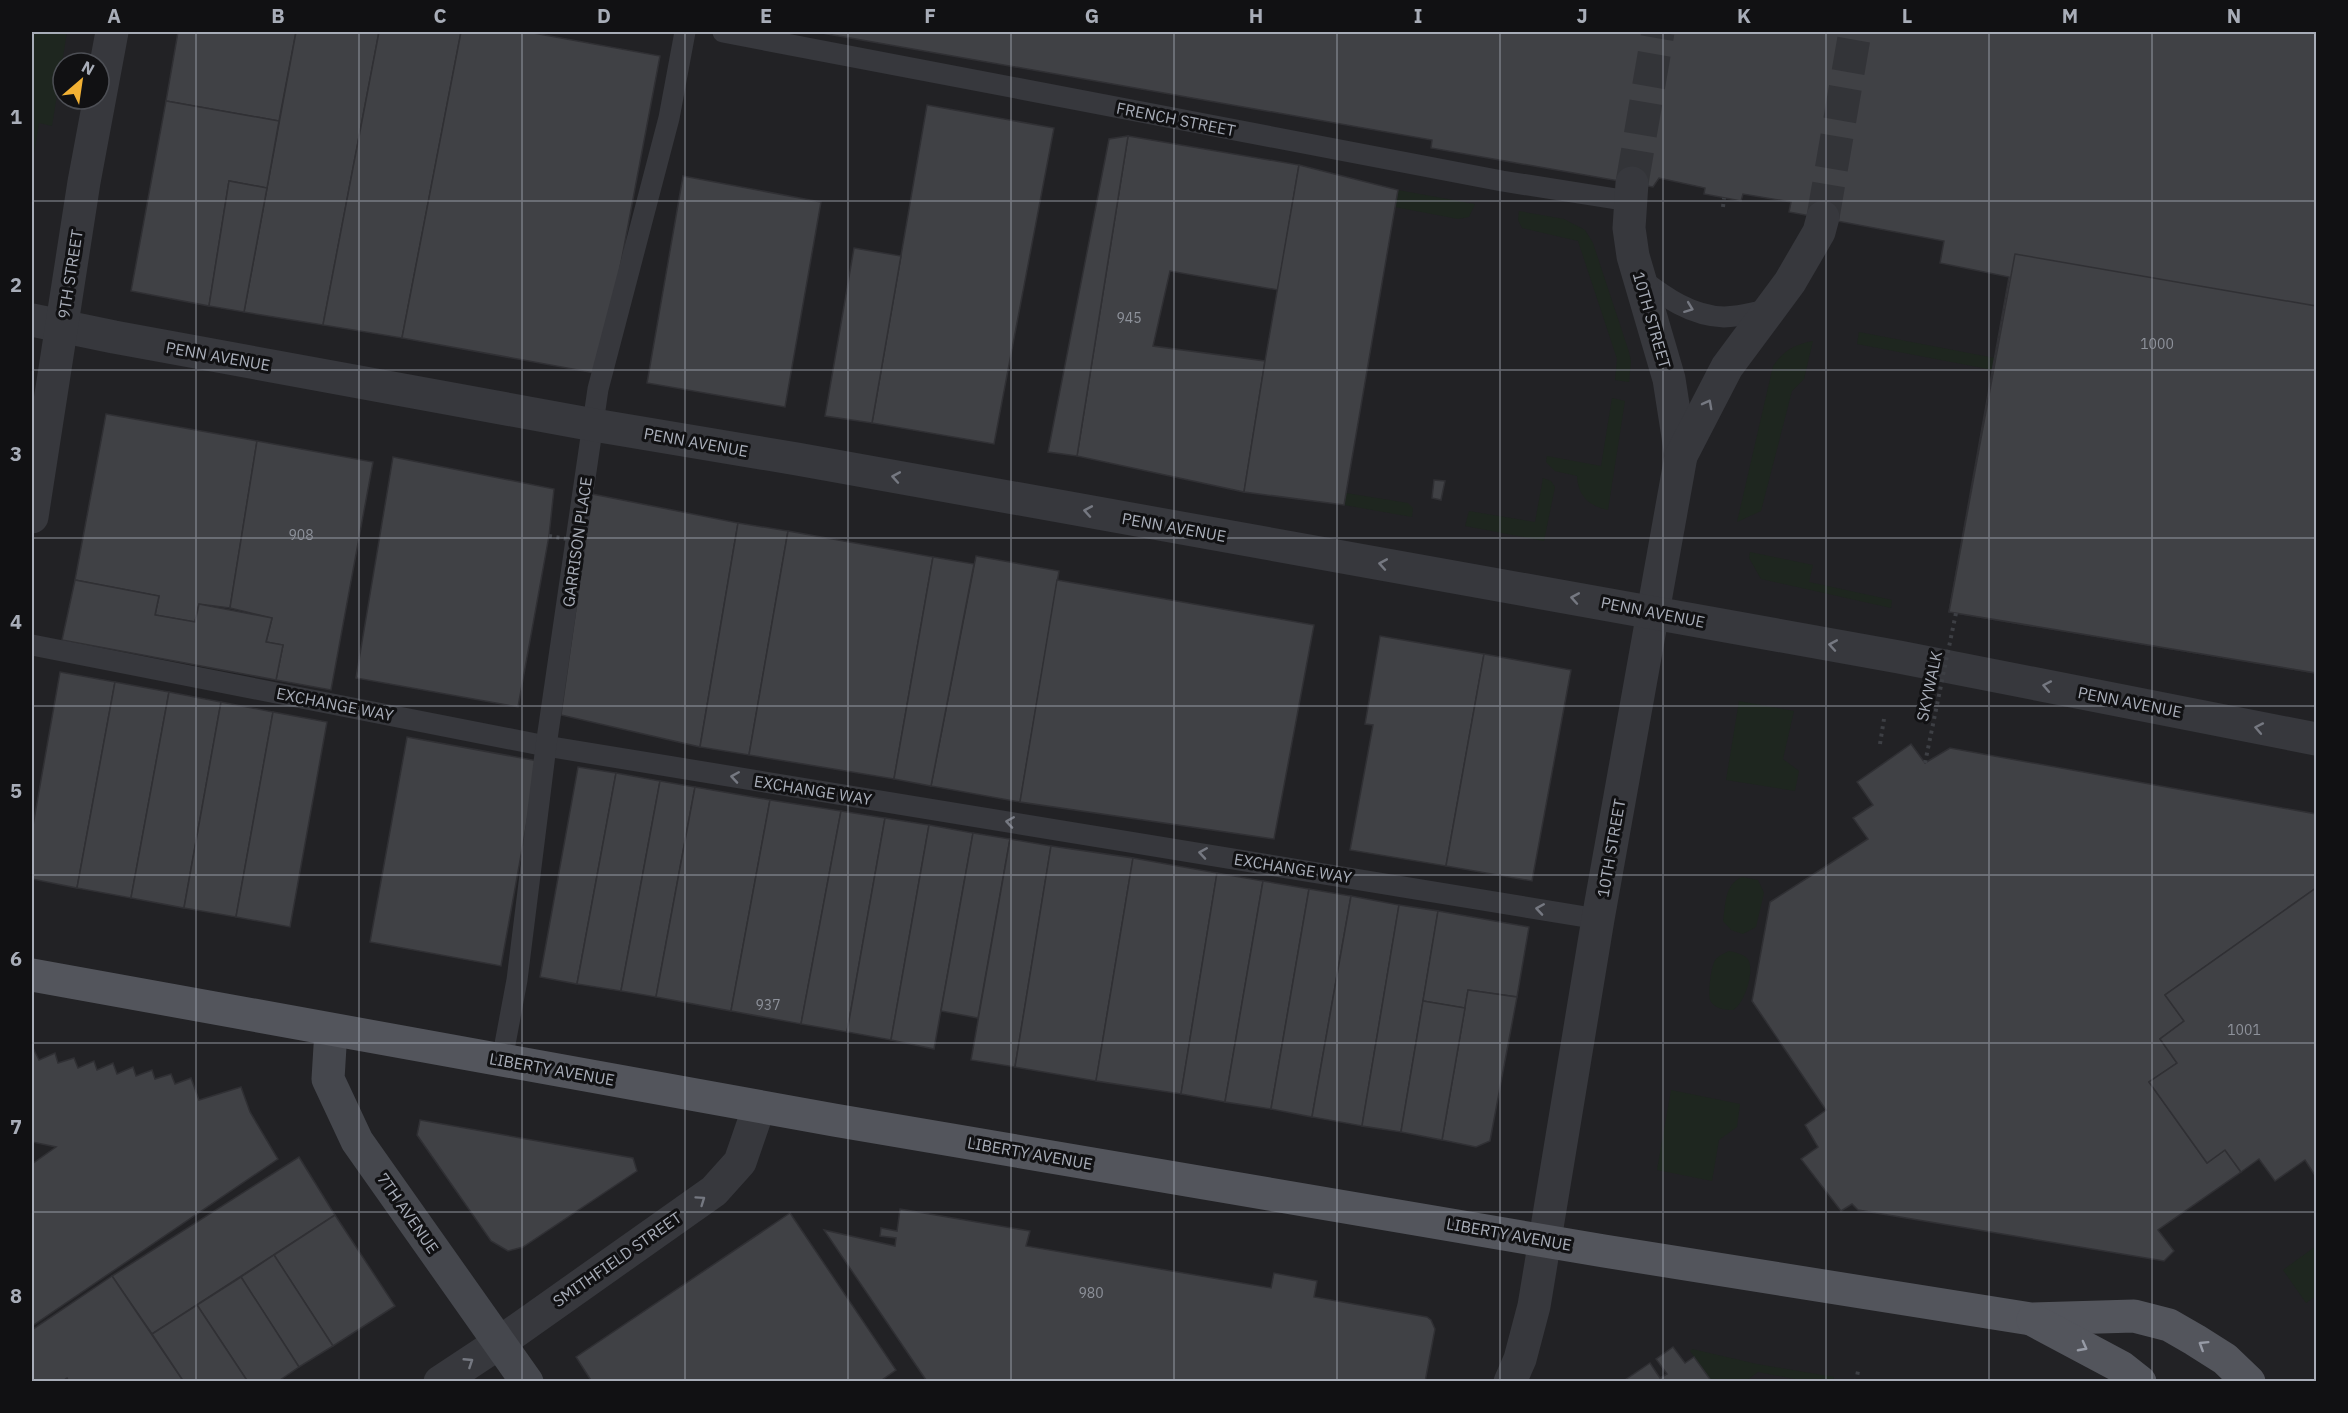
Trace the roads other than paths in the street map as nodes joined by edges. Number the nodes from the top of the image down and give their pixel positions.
1 (112, 32) edge
2 (685, 32) edge
3 (723, 32) edge
4 (1631, 192) joint
5 (1823, 217) tunnel mouth
6 (1640, 278) junction
7 (1771, 309) junction
8 (47, 323) edge
9 (594, 424) junction
10 (1681, 456) junction
11 (32, 517) edge
12 (1653, 612) junction
13 (32, 645) edge
14 (2316, 739) edge
15 (546, 746) junction
16 (1598, 919) junction
17 (32, 975) edge
18 (331, 1030) junction
19 (502, 1060) junction
20 (759, 1107) junction
21 (1546, 1241) junction
22 (2031, 1319) junction
23 (499, 1343) junction
24 (440, 1382) edge
25 (526, 1382) edge
26 (1510, 1382) edge
27 (2140, 1382) edge
28 (2249, 1382) edge

1 - 8 street, 9TH STREET
2 - 9 lane, GARRISON PLACE
3 - 4 lane, FRENCH STREET
4 - 6 street, 10TH STREET
5 - 7 street, 10TH STREET
6 -> 7 lane
6 - 10 street, 10TH STREET
10 -> 7 street, 10TH STREET
8 - 9 street, PENN AVENUE
8 - 11 street, 9TH STREET
12 -> 9 street, PENN AVENUE
9 - 15 lane, GARRISON PLACE
10 - 12 street, 10TH STREET
14 -> 12 street, PENN AVENUE
12 - 16 street, 10TH STREET
13 - 15 lane, EXCHANGE WAY
16 -> 15 lane, EXCHANGE WAY
15 - 19 lane, GARRISON PLACE
16 - 21 street, 10TH STREET
17 - 18 main road, LIBERTY AVENUE
18 - 19 main road, LIBERTY AVENUE
18 - 23 main road, 7TH AVENUE
19 - 20 main road, LIBERTY AVENUE
20 - 21 main road, LIBERTY AVENUE
23 -> 20 street, SMITHFIELD STREET
21 - 22 main road, LIBERTY AVENUE
21 - 26 street, 10TH STREET
22 -> 27 main road, LIBERTY AVENUE
28 -> 22 main road, LIBERTY AVENUE
24 -> 23 street, SMITHFIELD STREET
23 - 25 main road, 7TH AVENUE

